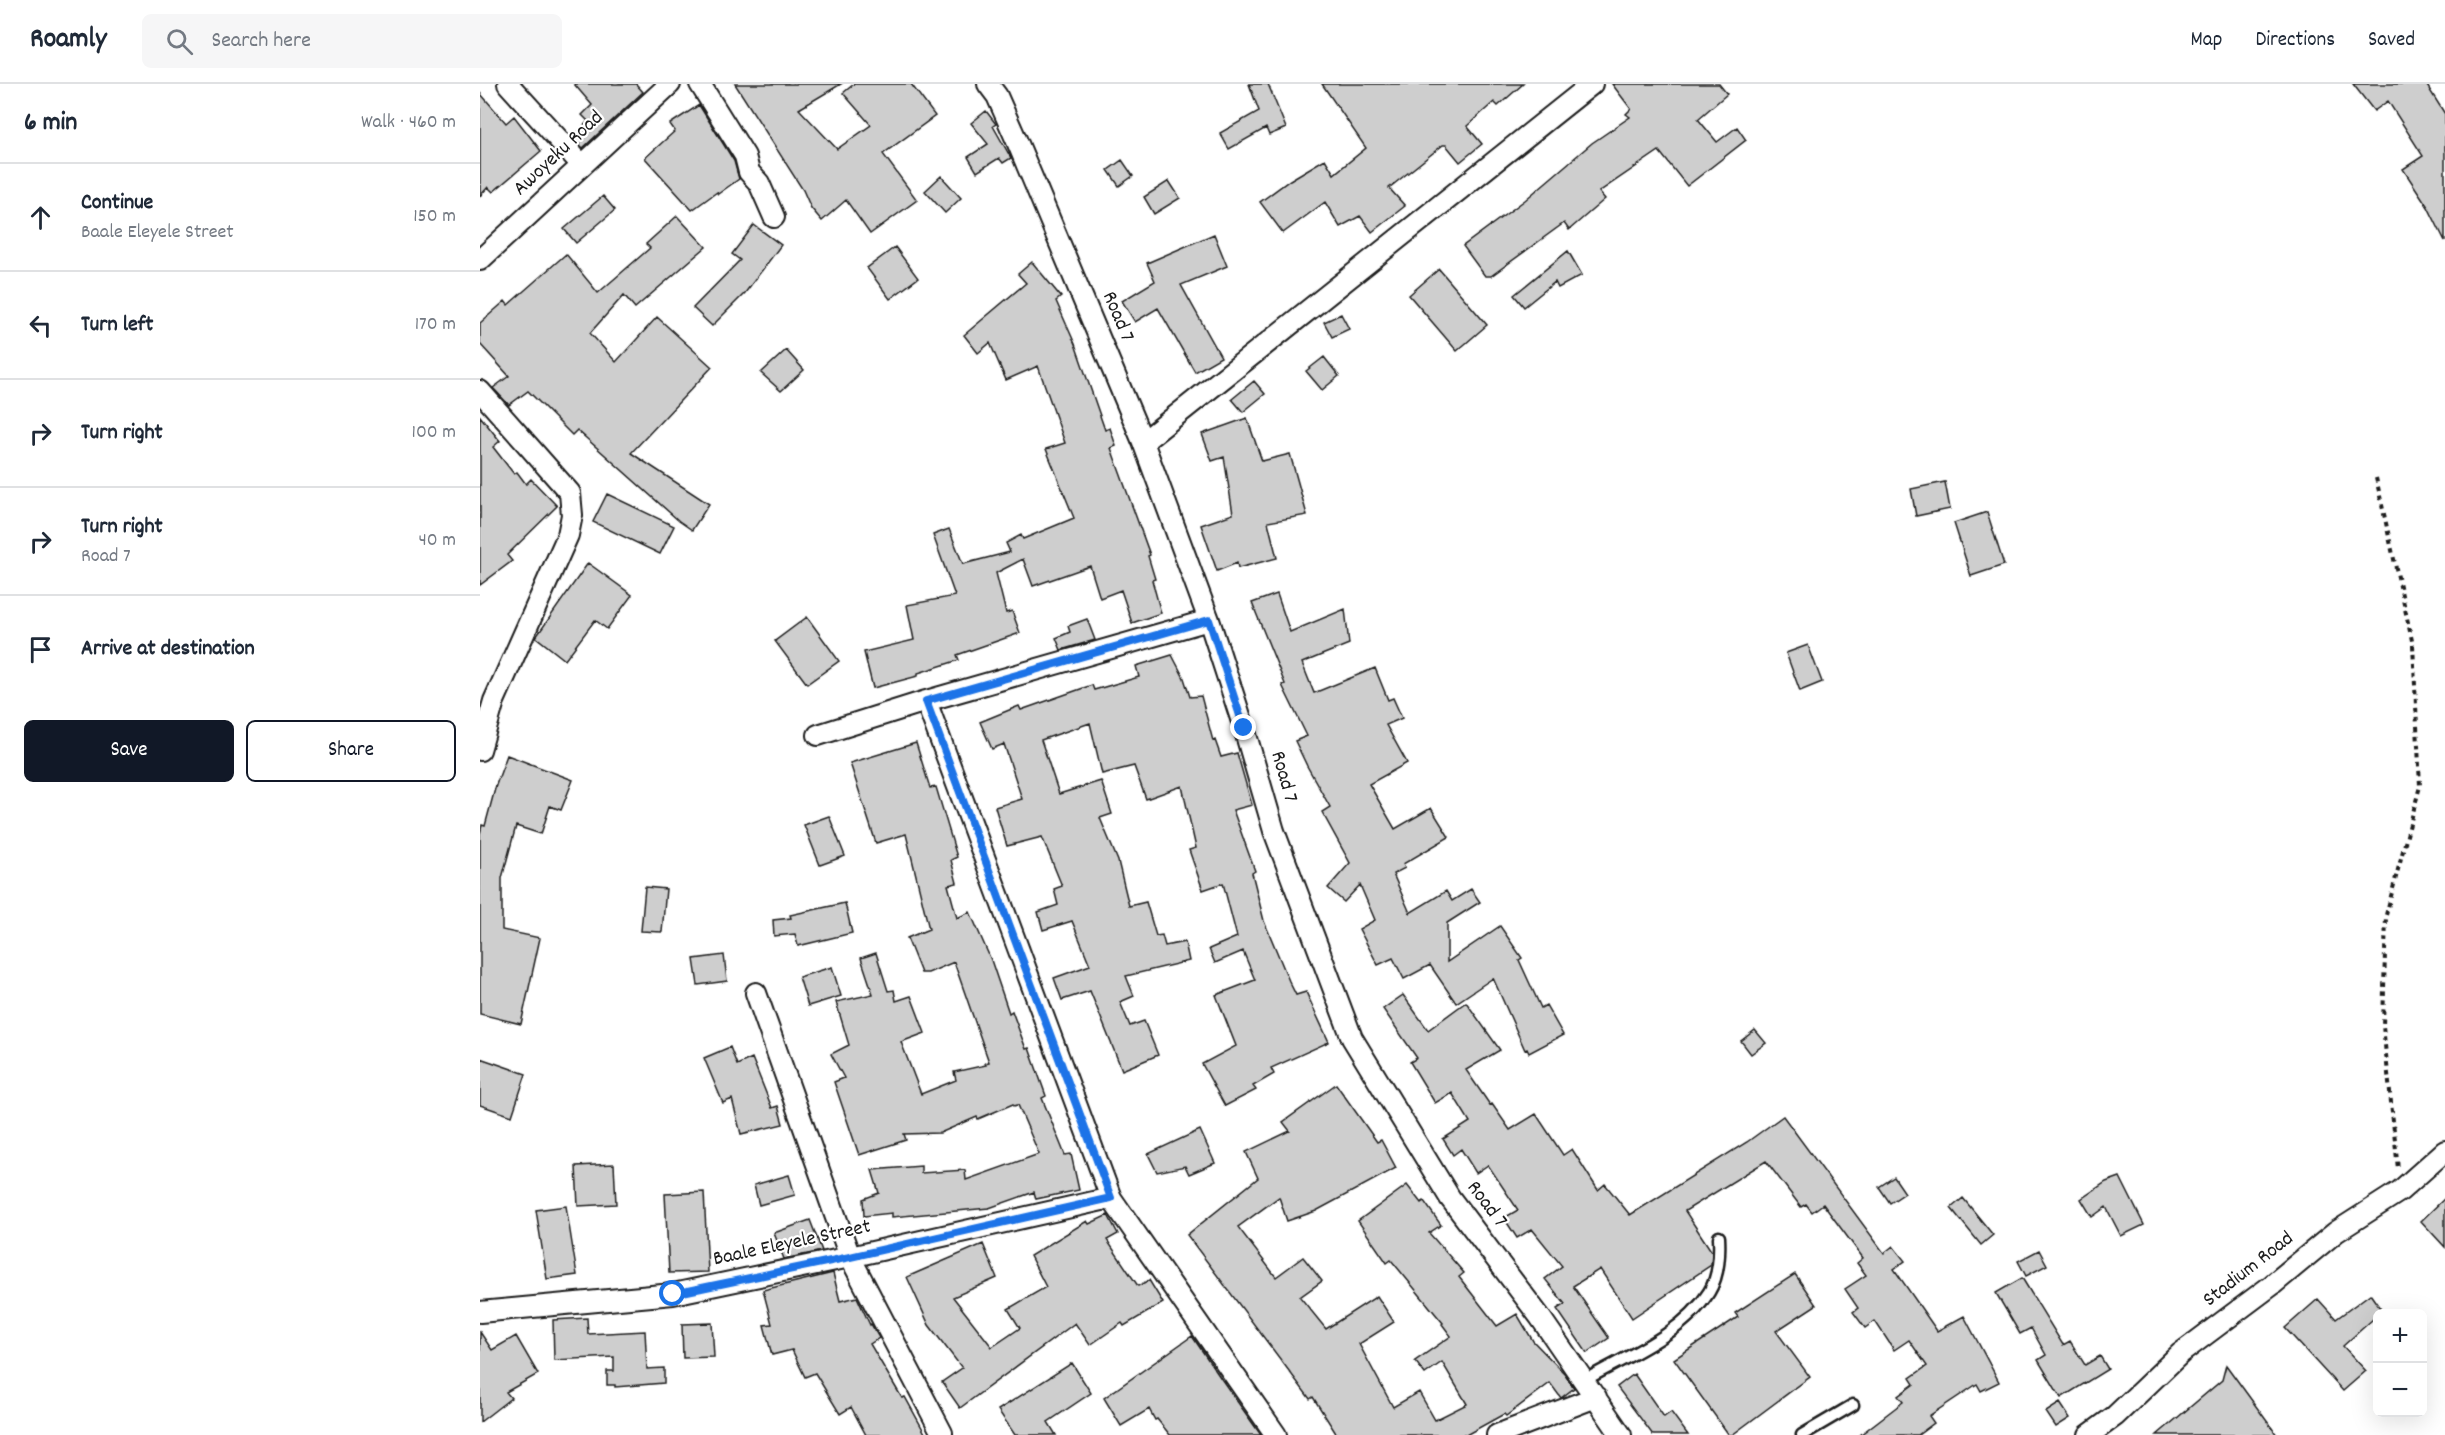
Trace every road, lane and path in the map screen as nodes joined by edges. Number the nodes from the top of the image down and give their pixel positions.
1 (508, 84) edge
2 (670, 84) edge
3 (700, 84) edge
4 (988, 84) edge
5 (1592, 84) edge
6 (582, 165) junction
7 (774, 216) dead end
8 (480, 260) edge
9 (480, 391) edge
10 (1143, 442) junction
11 (2376, 478) dead end
12 (1209, 620) junction
13 (926, 701) junction
14 (818, 735) dead end
15 (480, 750) edge
16 (756, 993) dead end
17 (2445, 1151) edge
18 (2400, 1191) junction
19 (1111, 1198) junction
20 (1719, 1237) dead end
21 (850, 1257) junction
22 (480, 1312) edge
23 (1585, 1380) junction
24 (1596, 1397) junction
25 (1853, 1405) dead end
26 (942, 1434) edge
27 (1276, 1435) edge
28 (1497, 1435) edge
29 (1621, 1435) edge
30 (1802, 1435) edge
31 (2089, 1435) edge

1 - 6 street
2 - 6 street, Awoyeku Road
3 - 7 street
4 - 10 street, Road 7
5 - 10 street
6 - 8 street, Awoyeku Road
9 - 15 street
10 - 12 street, Road 7
11 - 18 path
12 - 13 street
12 - 23 street, Road 7
13 - 14 street
13 - 19 street
16 - 21 street
17 - 18 street, Stadium Road
18 - 31 street, Stadium Road
19 - 21 street, Baale Eleyele Street
19 - 27 street
20 - 23 lane
21 - 22 street, Baale Eleyele Street
21 - 26 street
23 - 24 street, Road 7
24 - 28 street
24 - 29 street, Road 7
25 - 30 lane

